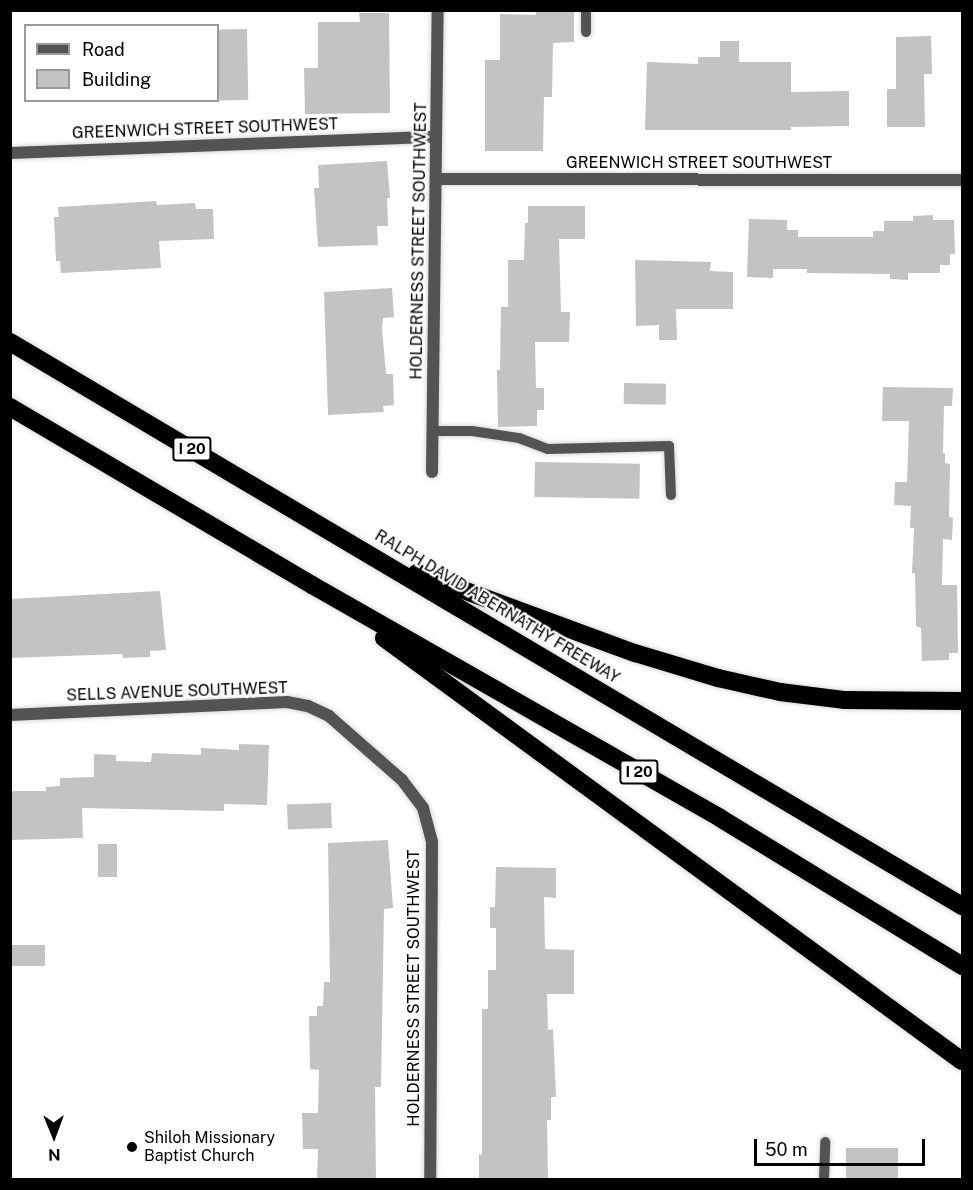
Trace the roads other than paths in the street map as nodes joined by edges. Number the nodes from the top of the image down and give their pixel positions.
1 (438, 10) edge
2 (586, 10) edge
3 (586, 32) dead end
4 (436, 137) junction
5 (10, 153) edge
6 (436, 179) junction
7 (963, 180) edge
8 (10, 342) edge
9 (10, 407) edge
10 (433, 431) junction
11 (432, 472) dead end
12 (671, 495) dead end
13 (374, 557) junction
14 (312, 585) junction
15 (963, 701) edge
16 (10, 715) edge
17 (366, 748) joint
18 (963, 906) edge
19 (963, 966) edge
20 (963, 1061) edge
21 (825, 1142) dead end
22 (430, 1179) edge
23 (824, 1179) edge

1 - 4 street, HOLDERNESS STREET SOUTHWEST
2 - 3 lane
4 - 5 street, GREENWICH STREET SOUTHWEST
4 - 6 street, HOLDERNESS STREET SOUTHWEST
6 - 7 street, GREENWICH STREET SOUTHWEST
6 - 10 street, HOLDERNESS STREET SOUTHWEST
8 - 13 highway, RALPH DAVID ABERNATHY FREEWAY / I 20
9 - 14 highway, I 20
10 - 11 street, HOLDERNESS STREET SOUTHWEST
10 - 12 lane
13 - 15 highway
13 - 18 highway, RALPH DAVID ABERNATHY FREEWAY / I 20
14 - 19 highway, I 20
14 - 20 highway
16 - 17 street, SELLS AVENUE SOUTHWEST
17 - 22 street, HOLDERNESS STREET SOUTHWEST
21 - 23 lane

